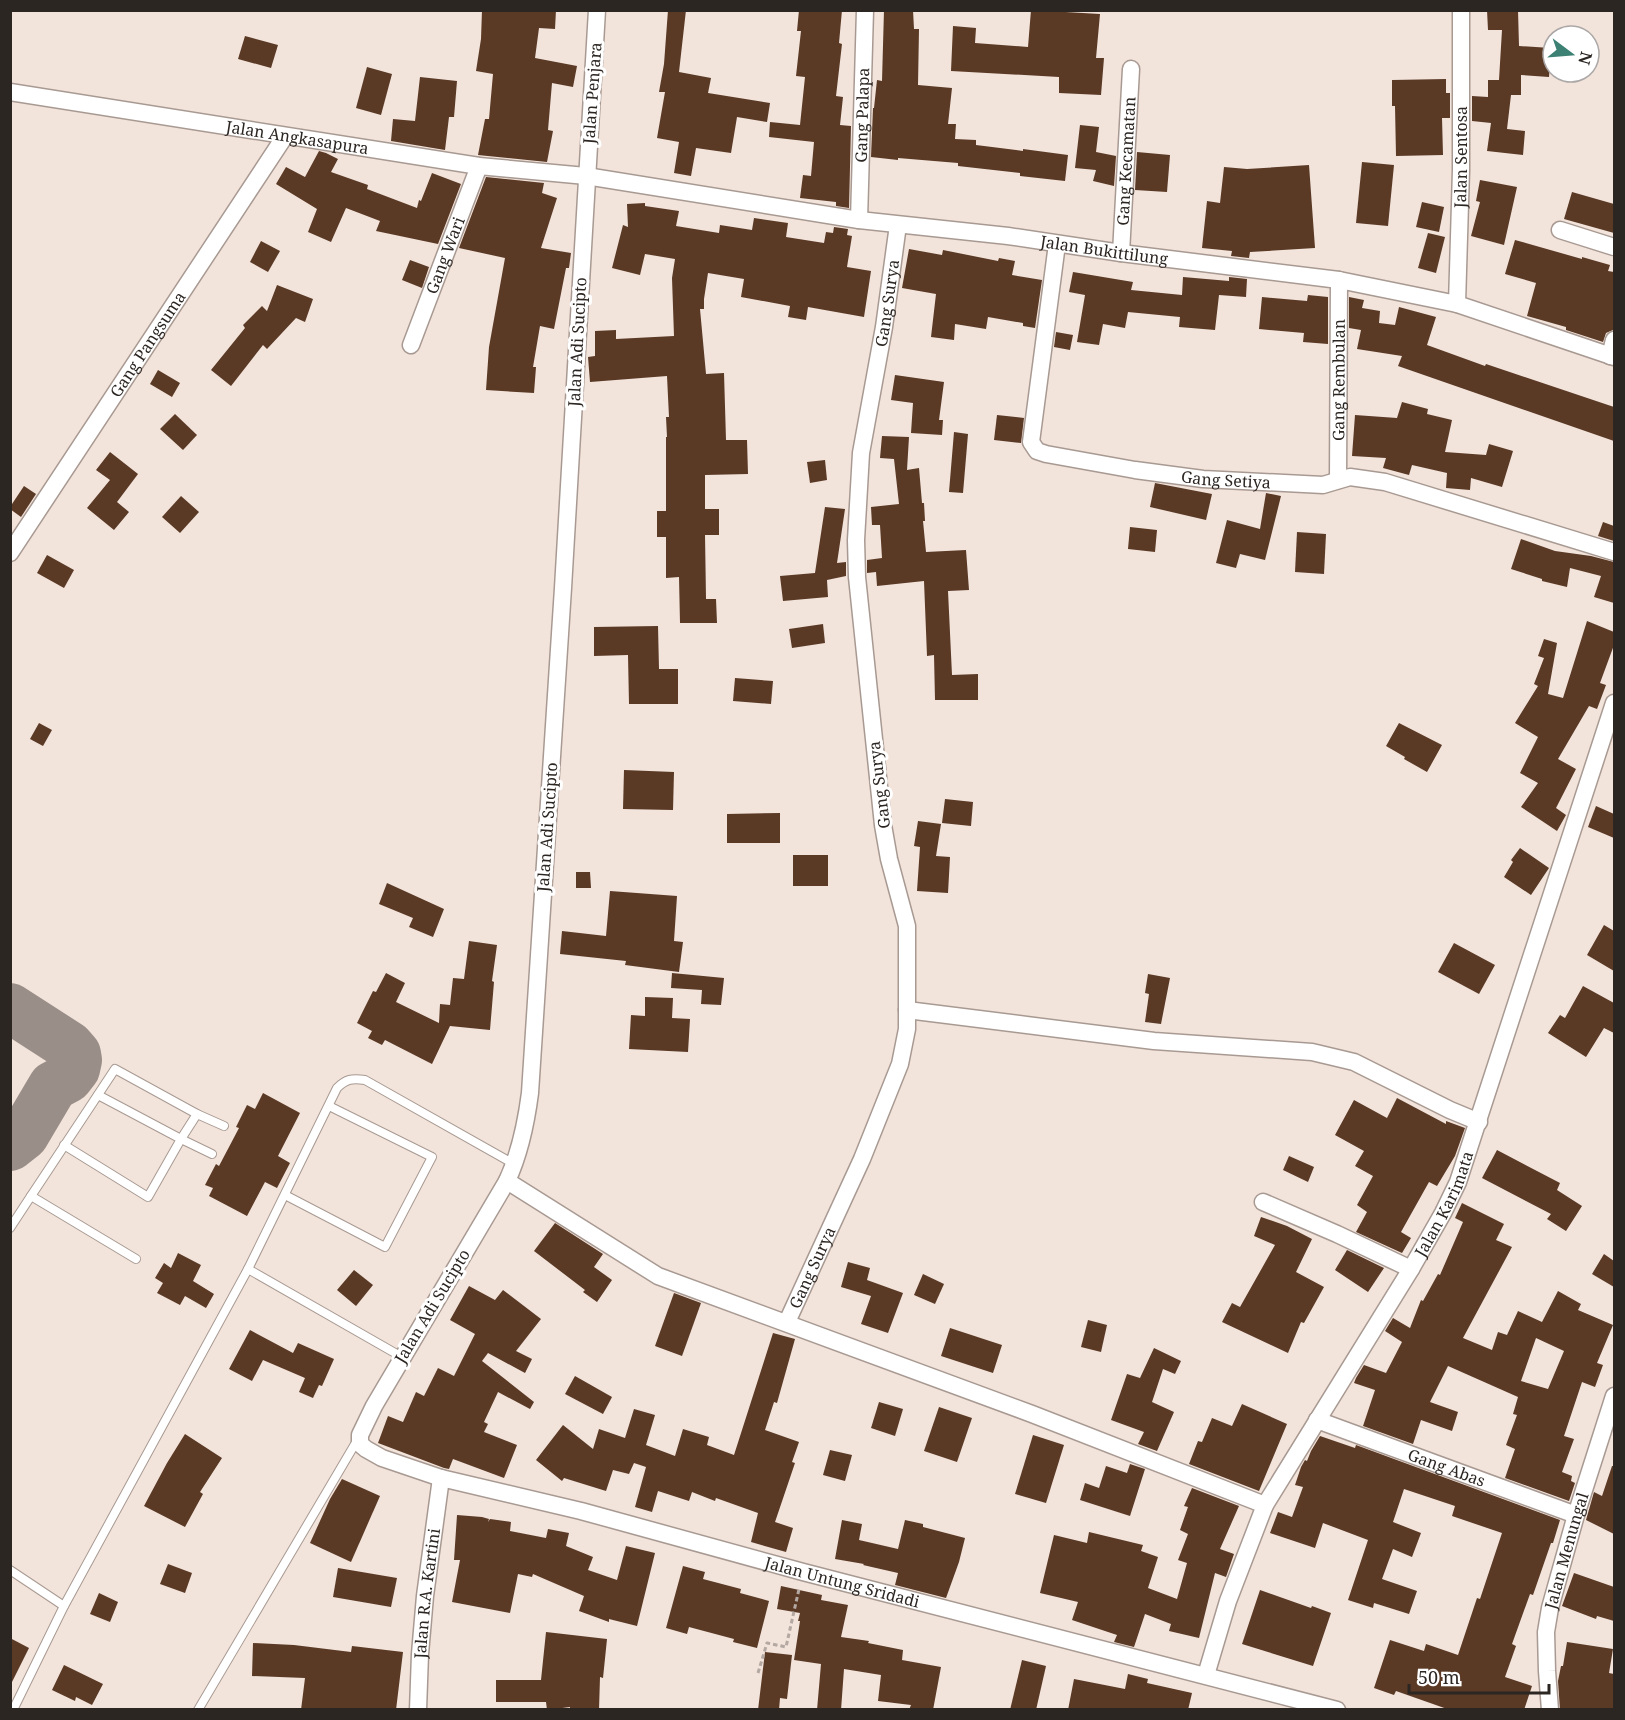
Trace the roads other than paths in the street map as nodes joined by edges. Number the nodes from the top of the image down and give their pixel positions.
1 (597, 10) edge
2 (865, 10) edge
3 (1461, 10) edge
4 (1131, 69) dead end
5 (10, 92) edge
6 (285, 136) junction
7 (479, 166) junction
8 (586, 176) junction
9 (859, 220) junction
10 (898, 225) junction
11 (1560, 230) dead end
12 (1057, 244) junction
13 (1614, 247) edge
14 (1121, 254) junction
15 (1339, 280) junction
16 (1457, 304) junction
17 (411, 345) dead end
18 (1613, 351) edge
19 (1338, 480) junction
20 (1614, 552) edge
21 (10, 553) edge
22 (1614, 703) edge
23 (907, 1010) junction
24 (98, 1095) junction
25 (328, 1106) junction
26 (197, 1114) junction
27 (1479, 1122) junction
28 (224, 1126) dead end
29 (181, 1139) junction
30 (64, 1145) junction
31 (212, 1154) dead end
32 (514, 1164) junction
33 (507, 1181) junction
34 (285, 1195) junction
35 (30, 1196) junction
36 (1263, 1202) dead end
37 (10, 1228) edge
38 (136, 1259) dead end
39 (248, 1269) junction
40 (1411, 1269) junction
41 (787, 1322) junction
42 (402, 1357) junction
43 (1614, 1396) edge
44 (1317, 1420) junction
45 (360, 1435) junction
46 (441, 1478) junction
47 (1264, 1505) junction
48 (1576, 1515) junction
49 (10, 1570) edge
50 (64, 1606) junction
51 (1206, 1675) junction
52 (13, 1710) edge
53 (198, 1710) edge
54 (418, 1710) edge
55 (1337, 1710) edge
56 (1551, 1710) edge

1 - 8 street, Jalan Penjara
2 - 9 street, Gang Palapa
3 - 16 street, Jalan Sentosa
4 - 14 street, Gang Kecamatan
5 - 6 street, Jalan Angkasapura
6 - 7 street, Jalan Angkasapura
6 - 21 street, Gang Pangsuma
7 - 8 street, Jalan Angkasapura
7 - 17 street, Gang Wari
8 - 9 street, Jalan Bukittilung
8 - 32 street, Jalan Adi Sucipto
9 - 10 street, Jalan Bukittilung
10 - 12 street, Jalan Bukittilung
10 - 23 street, Gang Surya
11 - 13 street
12 - 14 street, Jalan Bukittilung
12 - 19 street, Gang Setiya
14 - 15 street, Jalan Bukittilung
15 - 16 street, Jalan Bukittilung
15 - 19 street, Gang Rembulan
16 - 18 street, Jalan Bukittilung
19 - 20 street, Gang Setiya
22 - 27 street, Jalan Karimata
23 - 27 street
23 - 41 street, Gang Surya
24 - 26 lane
24 - 29 lane
24 - 30 lane
25 - 32 lane
25 - 34 lane
25 - 34 lane
26 - 28 lane
26 - 29 lane
27 - 40 street, Jalan Karimata
29 - 30 lane
29 - 31 lane
30 - 35 lane
32 - 33 street, Jalan Adi Sucipto
33 - 41 street
33 - 42 street, Jalan Adi Sucipto
34 - 39 lane
35 - 37 lane
35 - 38 lane
36 - 40 street
39 - 42 lane
39 - 50 lane
40 - 44 street, Jalan Karimata
41 - 47 street
42 - 45 street, Jalan Adi Sucipto
43 - 48 street, Jalan Menungal
44 - 47 street, Jalan Karimata
44 - 48 street, Gang Abas
45 - 46 street, Jalan Untung Sridadi
45 - 53 lane
46 - 51 street, Jalan Untung Sridadi
46 - 54 street, Jalan R.A. Kartini
47 - 51 street, Jalan Karimata
48 - 56 street, Jalan Menungal
49 - 50 lane
50 - 52 lane
51 - 55 street, Jalan Untung Sridadi

